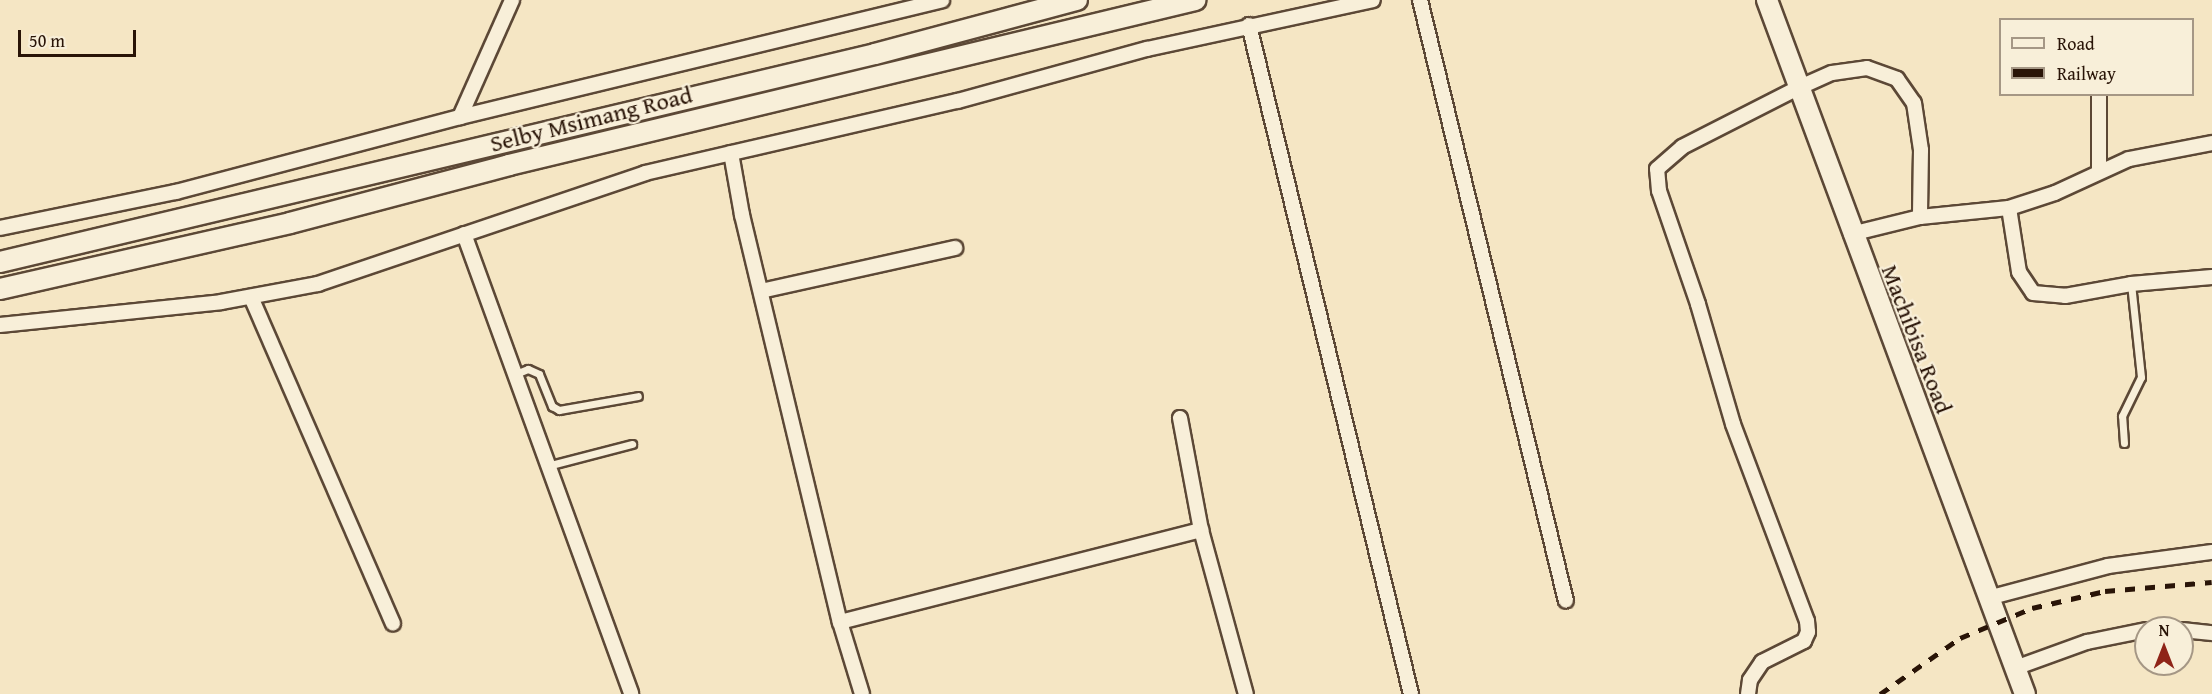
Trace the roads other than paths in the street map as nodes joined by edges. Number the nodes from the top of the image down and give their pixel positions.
1 (512, 0) edge
2 (942, 0) edge
3 (1077, 0) edge
4 (1194, 0) edge
5 (1373, 0) edge
6 (1420, 0) edge
7 (1767, 0) edge
8 (1249, 26) junction
9 (1798, 88) junction
10 (2099, 96) edge
11 (460, 117) junction
12 (2212, 143) edge
13 (731, 153) junction
14 (2099, 170) junction
15 (2009, 208) junction
16 (1920, 217) junction
17 (0, 228) edge
18 (464, 234) junction
19 (1851, 234) junction
20 (955, 248) dead end
21 (0, 262) edge
22 (2212, 277) edge
23 (2131, 284) junction
24 (0, 289) edge
25 (760, 291) junction
26 (251, 297) junction
27 (0, 325) edge
28 (513, 375) junction
29 (639, 396) dead end
30 (1180, 418) dead end
31 (2124, 443) dead end
32 (632, 444) dead end
33 (547, 466) junction
34 (1201, 530) junction
35 (2212, 552) edge
36 (1988, 598) junction
37 (1566, 601) dead end
38 (840, 622) junction
39 (393, 623) dead end
40 (2194, 631) edge
41 (2134, 632) edge
42 (2212, 633) edge
43 (2015, 668) junction
44 (631, 694) edge
45 (862, 694) edge
46 (1246, 694) edge
47 (1411, 694) edge
48 (1748, 694) edge
49 (2025, 694) edge

1 - 11 street
2 - 11 street
3 - 21 main road, Selby Msimang Road
4 - 24 main road, Selby Msimang Road
5 - 8 street
6 - 37 street
7 - 9 main road, Machibisa Road
8 - 13 street
8 - 47 street
9 - 16 street
9 - 19 main road, Machibisa Road
9 - 48 street
10 - 14 street
11 - 17 street
12 - 14 street
13 - 18 street
13 - 25 street
14 - 15 street
15 - 16 street
15 - 23 street
16 - 19 street
18 - 26 street
18 - 28 street
19 - 36 main road, Machibisa Road
20 - 25 street
22 - 23 street
23 - 31 lane
25 - 38 street
26 - 27 street
26 - 39 street
28 - 29 lane
28 - 33 street
30 - 34 street
32 - 33 lane
33 - 44 street
34 - 38 street
34 - 46 street
35 - 36 street
36 - 43 main road, Machibisa Road
38 - 45 street
40 - 42 street
41 - 43 street
43 - 49 main road, Machibisa Road

